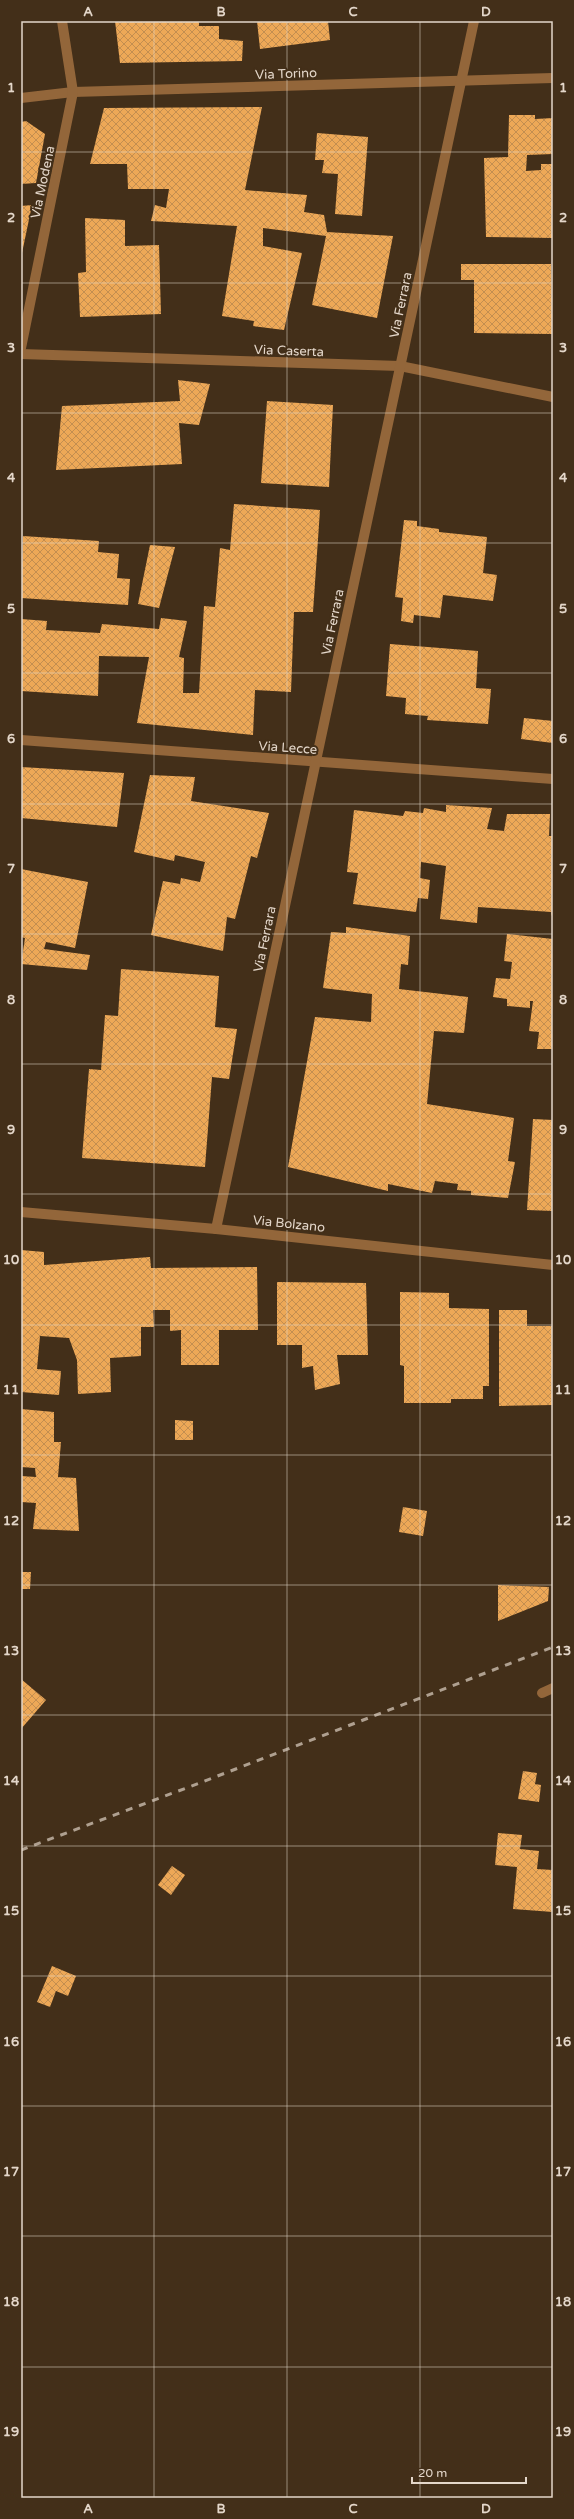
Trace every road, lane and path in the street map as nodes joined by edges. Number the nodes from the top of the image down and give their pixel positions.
1 (62, 21) edge
2 (474, 21) edge
3 (553, 78) edge
4 (461, 81) junction
5 (74, 92) junction
6 (21, 98) edge
7 (21, 348) edge
8 (21, 354) edge
9 (400, 366) junction
10 (553, 397) edge
11 (21, 740) edge
12 (316, 762) junction
13 (553, 779) edge
14 (21, 1212) edge
15 (216, 1229) junction
16 (553, 1265) edge
17 (553, 1688) edge
18 (542, 1693) dead end

1 - 5 street, Via Modena
2 - 4 street, Via Ferrara
3 - 4 street, Via Torino
4 - 5 street, Via Torino
4 - 9 street, Via Ferrara
5 - 6 street, Via Torino
5 - 7 street, Via Modena
8 - 9 street, Via Caserta
9 - 10 street, Via Caserta
9 - 12 street, Via Ferrara
11 - 12 street, Via Lecce
12 - 13 street, Via Lecce
12 - 15 street, Via Ferrara
14 - 15 street, Via Bolzano
15 - 16 street, Via Bolzano
17 - 18 street

